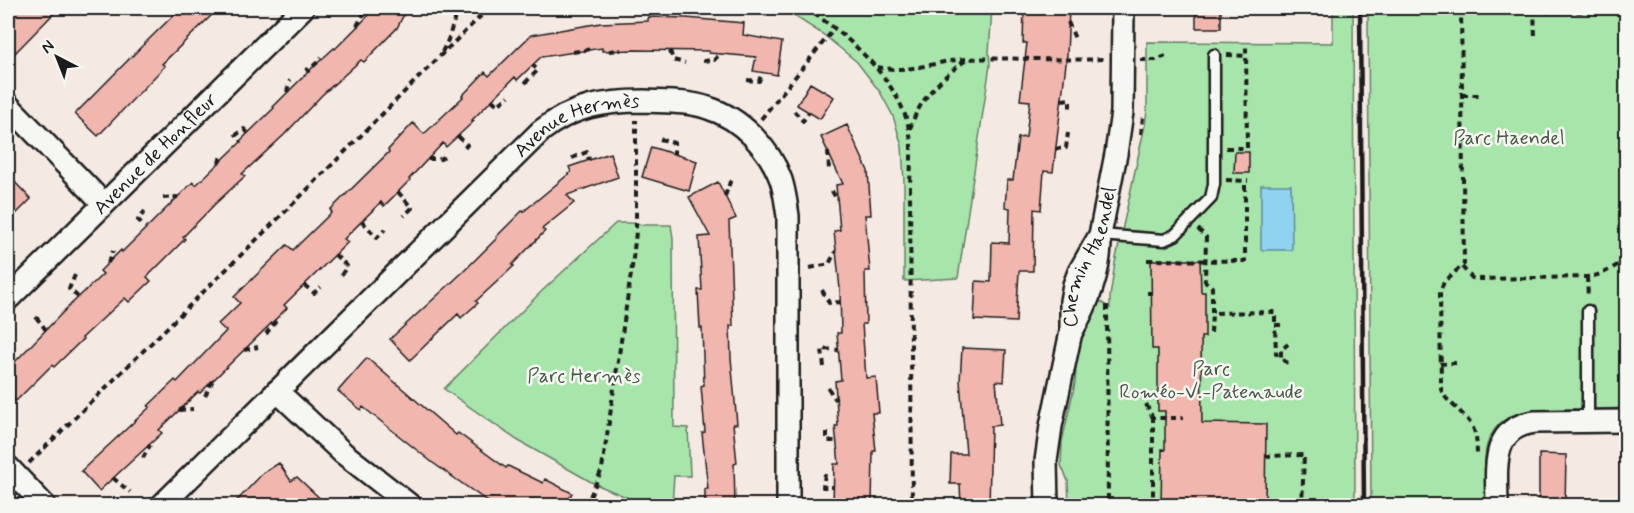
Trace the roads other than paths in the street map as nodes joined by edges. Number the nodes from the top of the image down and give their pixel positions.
1 (303, 8) edge
2 (1123, 8) edge
3 (1214, 55) dead end
4 (8, 105) edge
5 (104, 204) junction
6 (1100, 235) junction
7 (8, 299) edge
8 (1588, 311) dead end
9 (277, 391) junction
10 (1588, 421) junction
11 (1626, 421) edge
12 (13, 468) edge
13 (45, 506) edge
14 (161, 506) edge
15 (411, 506) edge
16 (788, 506) edge
17 (1047, 506) edge
18 (1497, 506) edge

1 - 5 street, Avenue de Honfleur
2 - 6 street, Chemin Haendel
3 - 6 lane
4 - 5 street
5 - 7 street, Avenue de Honfleur
6 - 17 street, Chemin Haendel
8 - 10 lane
9 - 14 street, Avenue Hermès
9 - 15 street
9 - 16 street, Avenue Hermès
10 - 11 street
10 - 18 street
12 - 13 street

